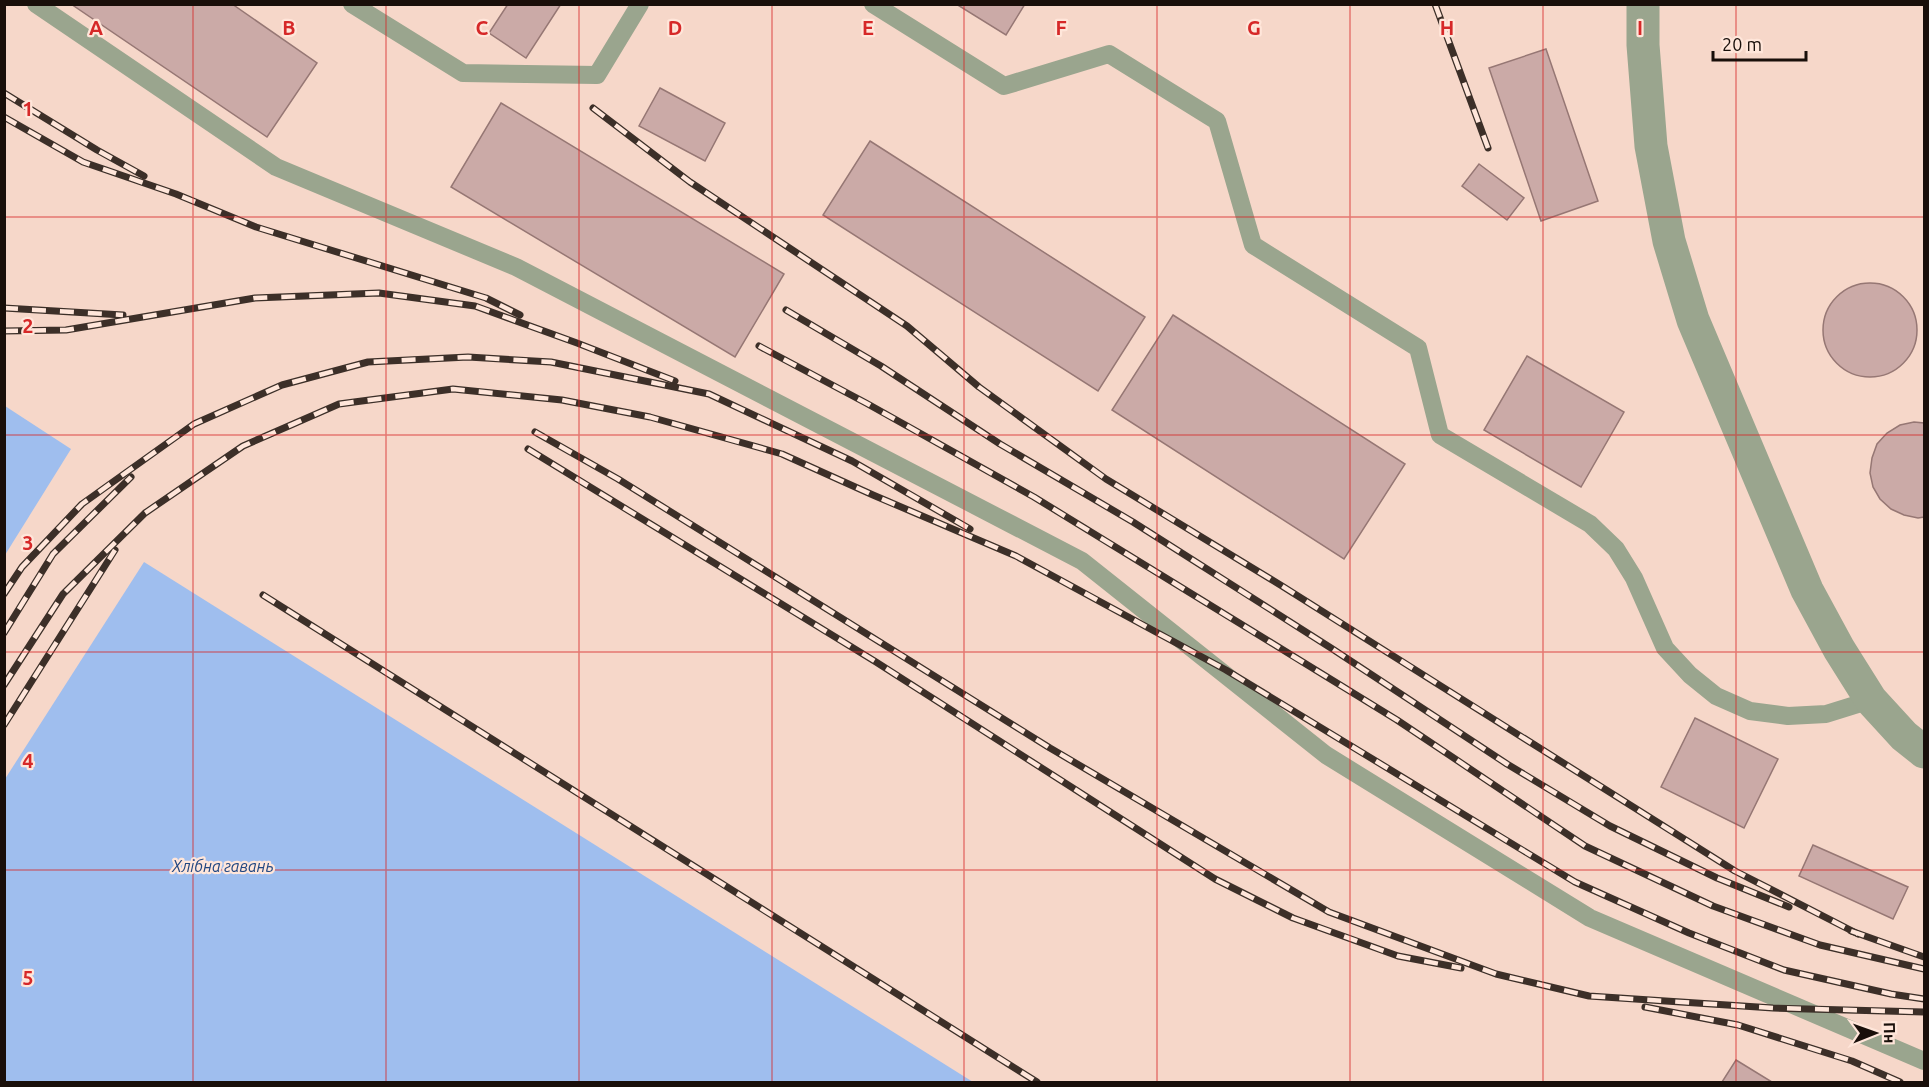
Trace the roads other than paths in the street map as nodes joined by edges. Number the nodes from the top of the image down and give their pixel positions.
1 (36, 4) edge
2 (352, 4) edge
3 (640, 4) edge
4 (873, 4) edge
5 (1643, 4) edge
6 (1871, 700) junction
7 (1924, 752) edge
8 (1924, 1061) edge

1 - 8 lane
2 - 3 lane
4 - 6 lane
5 - 6 street
6 - 7 street

